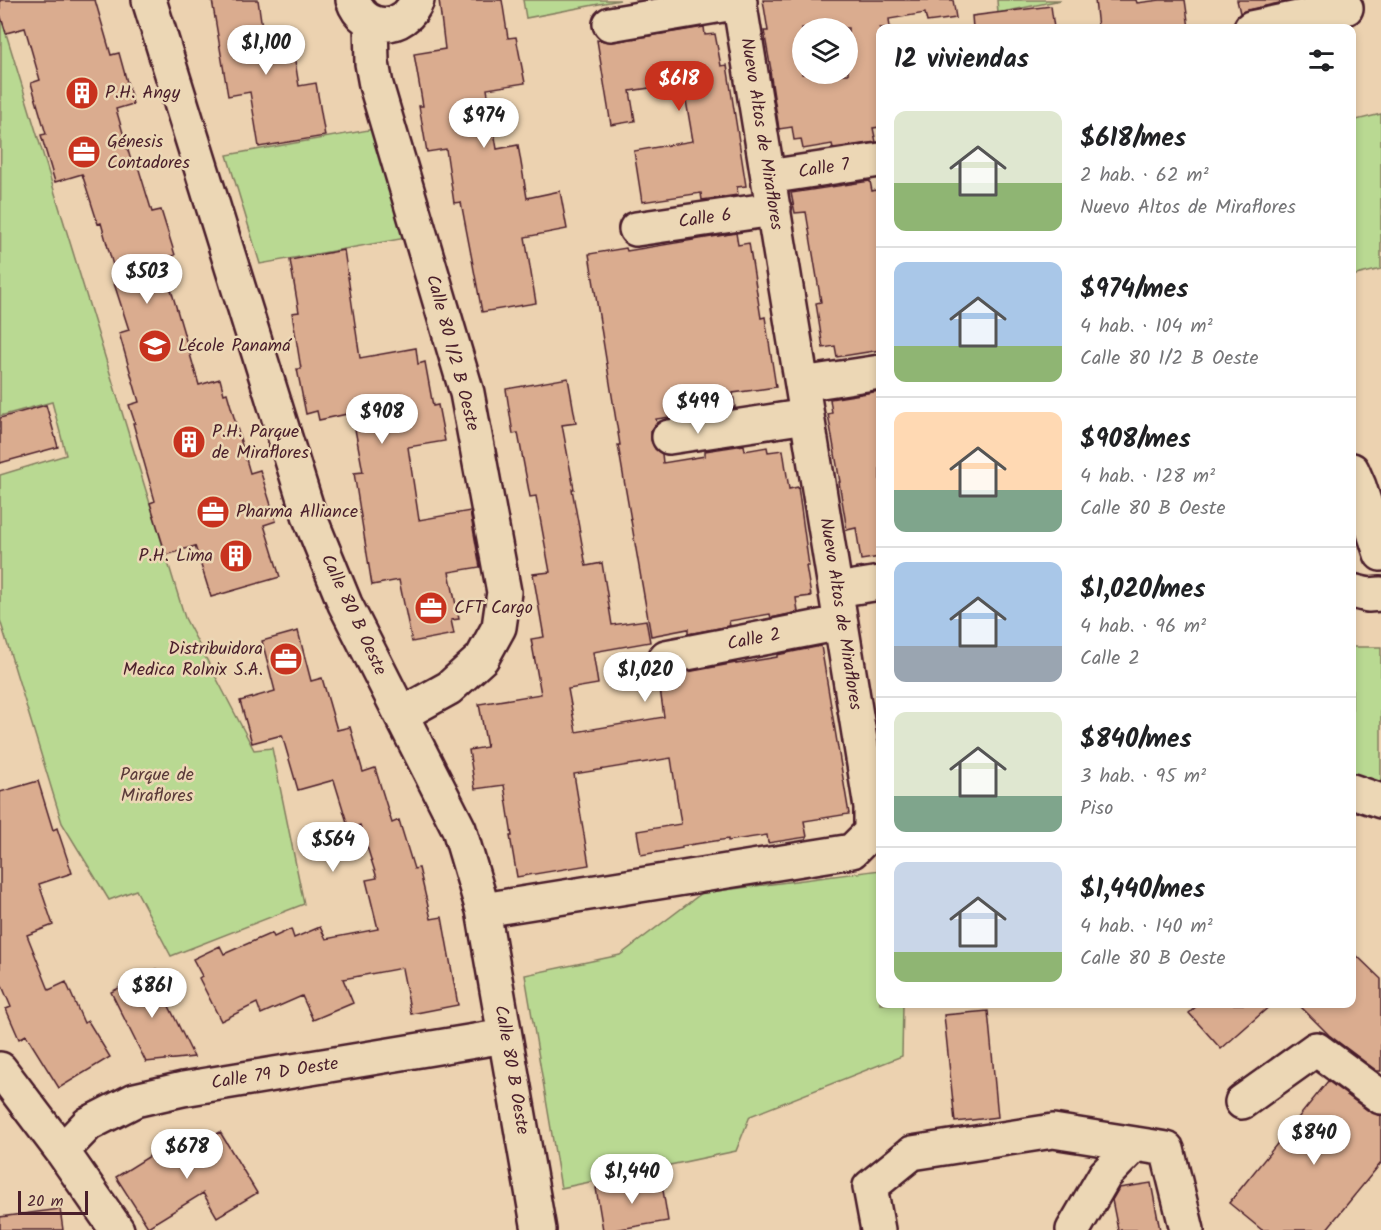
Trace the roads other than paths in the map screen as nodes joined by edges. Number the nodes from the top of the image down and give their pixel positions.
1 (149, 0) edge
2 (417, 0) edge
3 (739, 1) edge
4 (1347, 8) dead end
5 (362, 11) edge
6 (610, 24) dead end
7 (1270, 24) edge
8 (876, 161) edge
9 (768, 177) junction
10 (774, 209) junction
11 (636, 229) dead end
12 (876, 373) edge
13 (802, 384) junction
14 (807, 416) junction
15 (669, 437) dead end
16 (1356, 479) edge
17 (1381, 554) edge
18 (876, 584) edge
19 (836, 590) junction
20 (1356, 592) edge
21 (1381, 594) edge
22 (841, 623) junction
23 (666, 657) dead end
24 (402, 714) junction
25 (1356, 792) edge
26 (1381, 801) edge
27 (876, 807) edge
28 (483, 910) junction
29 (505, 1036) junction
30 (0, 1069) edge
31 (1381, 1097) edge
32 (1242, 1102) dead end
33 (1135, 1144) junction
34 (62, 1151) junction
35 (117, 1230) edge
36 (539, 1230) edge
37 (878, 1230) edge
38 (1074, 1230) edge
39 (1187, 1230) edge

1 - 24 street, Calle 80 B Oeste
2 - 5 street, Calle 80 1/2 B Oeste
3 - 6 street
3 - 9 street, Nuevo Altos de Miraflores
4 - 7 street
5 - 24 street, Calle 80 1/2 B Oeste
8 - 9 street, Calle 7
9 - 10 street, Nuevo Altos de Miraflores
10 - 11 street, Calle 6
10 - 13 street, Nuevo Altos de Miraflores
12 - 13 street
13 - 14 street, Nuevo Altos de Miraflores
14 - 15 street
14 - 19 street, Nuevo Altos de Miraflores
16 - 17 street
18 - 19 street
19 - 22 street, Nuevo Altos de Miraflores
20 - 21 street
22 - 23 street, Calle 2
22 - 27 street, Nuevo Altos de Miraflores
24 - 28 street, Calle 80 B Oeste
25 - 26 street
27 - 28 street, Nuevo Altos de Miraflores
28 - 29 street, Calle 80 B Oeste
29 - 34 street, Calle 79 D Oeste
29 - 36 street, Calle 80 B Oeste
30 - 34 street
31 - 32 street
33 - 37 street
33 - 38 street
33 - 39 street
34 - 35 street

